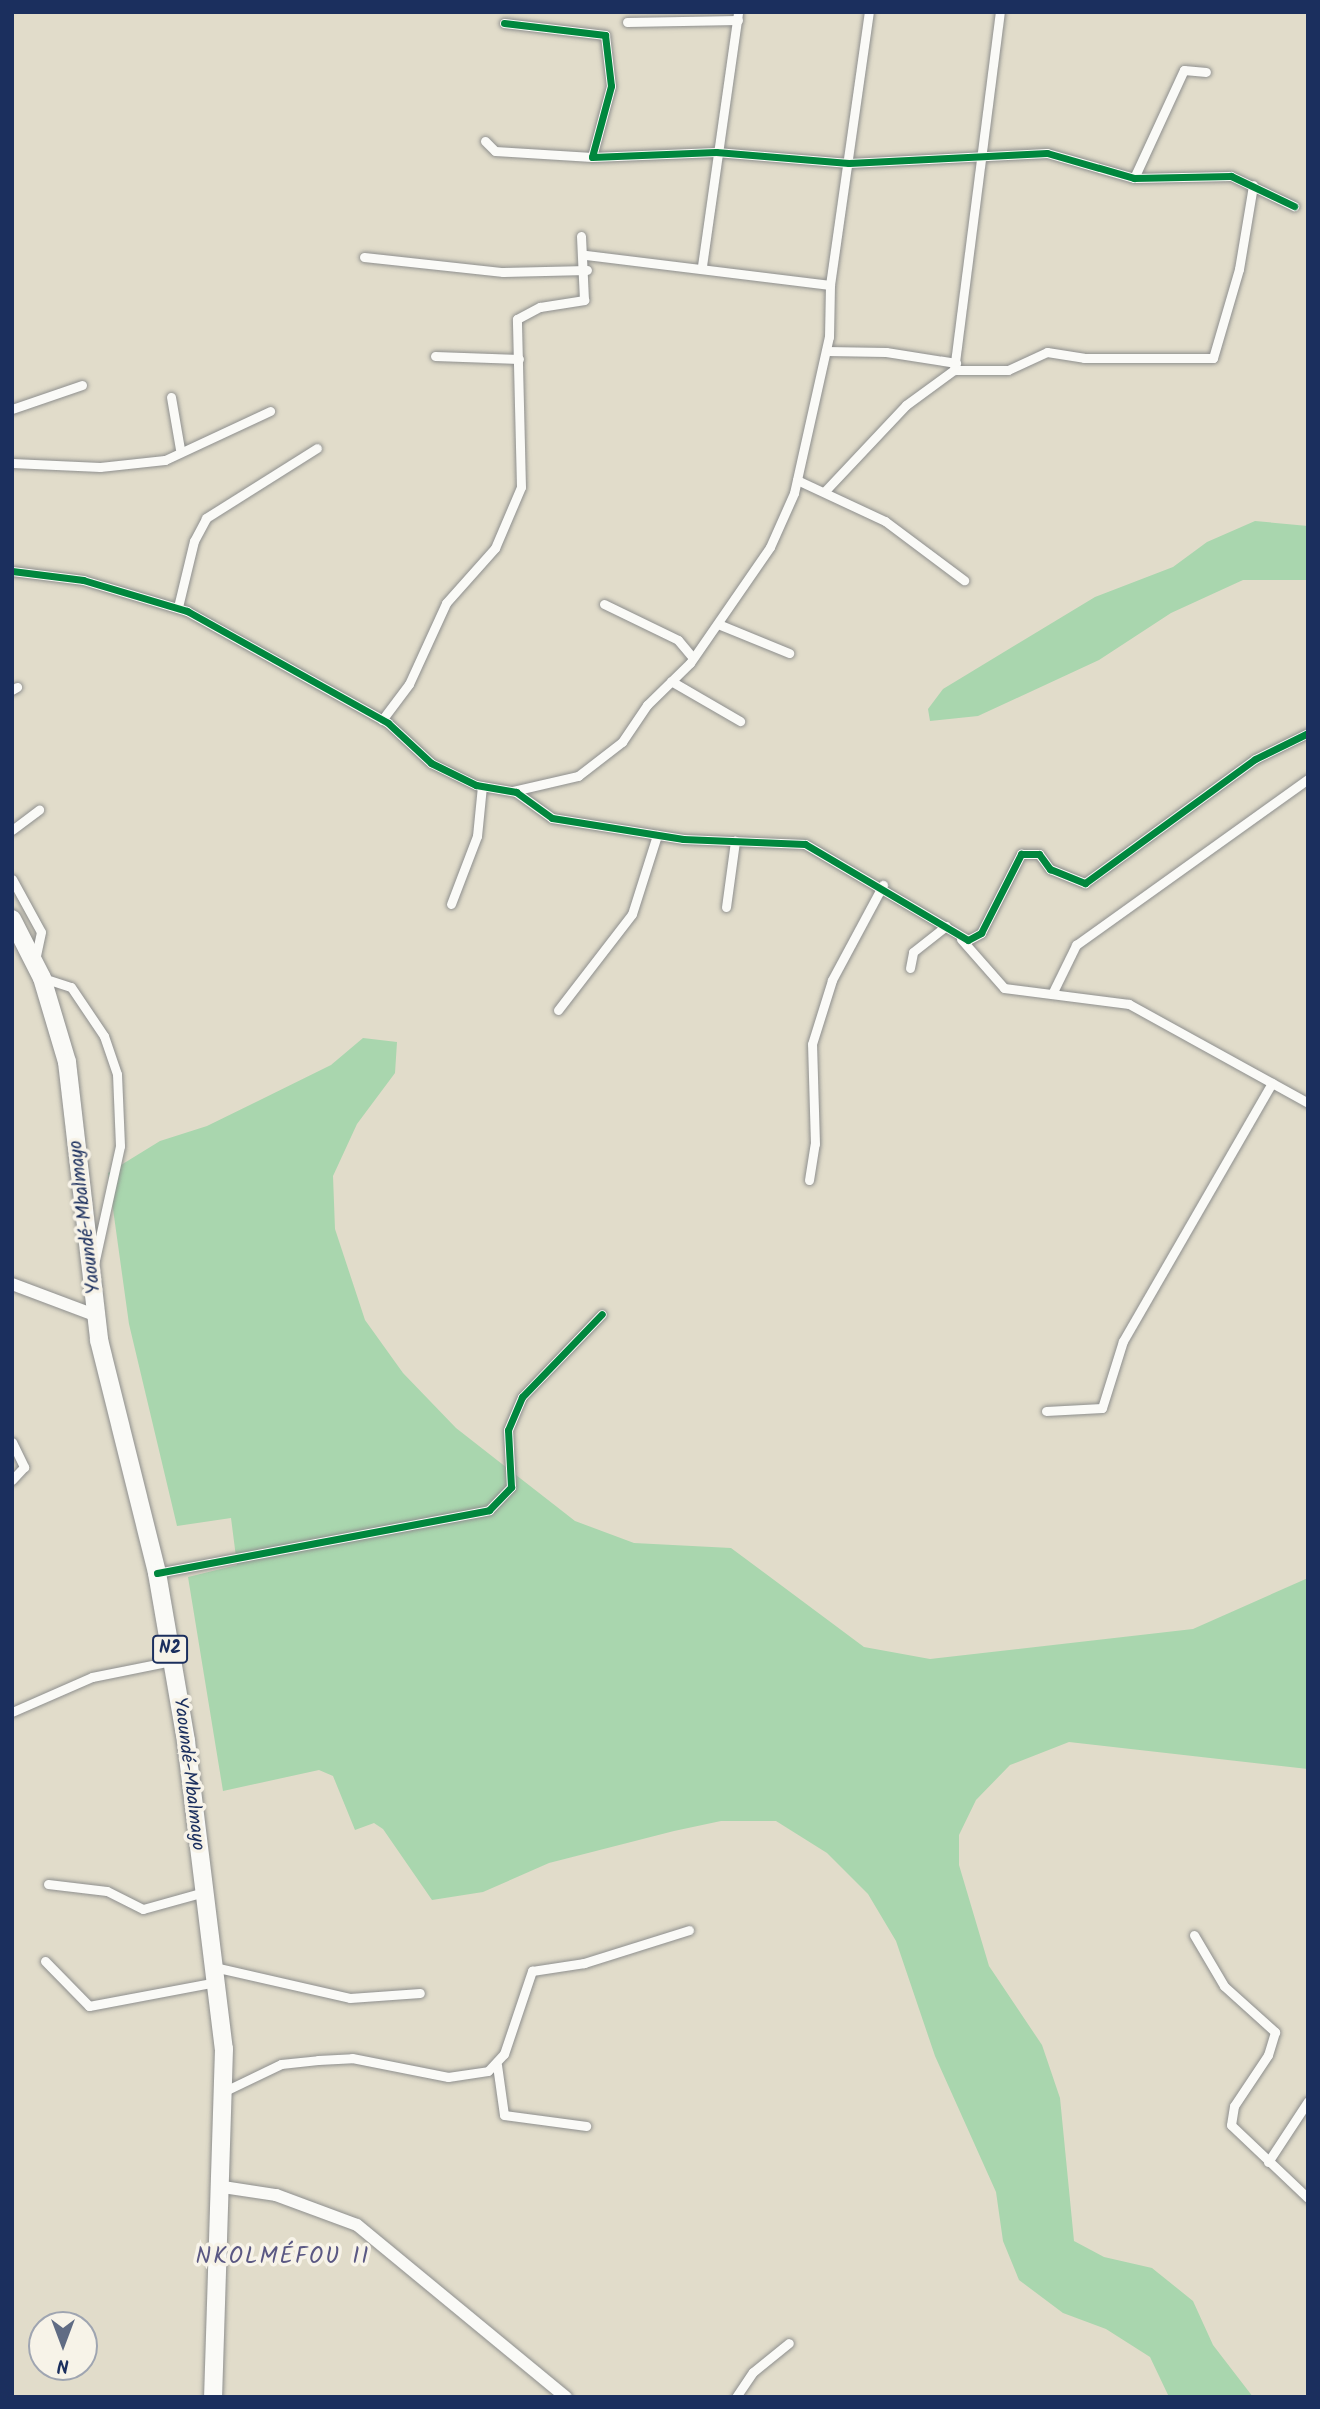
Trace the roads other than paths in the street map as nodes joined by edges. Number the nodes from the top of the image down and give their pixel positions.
1 (869, 12) edge
2 (1000, 12) edge
3 (738, 16) edge
4 (627, 22) dead end
5 (505, 23) dead end
6 (1206, 72) dead end
7 (485, 141) dead end
8 (716, 152) junction
9 (983, 156) junction
10 (592, 157) junction
11 (849, 163) junction
12 (1134, 178) junction
13 (1253, 185) junction
14 (1294, 206) dead end
15 (581, 236) dead end
16 (586, 255) junction
17 (364, 257) dead end
18 (702, 266) junction
19 (587, 270) junction
20 (830, 285) junction
21 (826, 351) junction
22 (435, 356) dead end
23 (519, 359) junction
24 (955, 366) junction
25 (82, 385) dead end
26 (172, 397) dead end
27 (12, 408) edge
28 (270, 411) dead end
29 (317, 448) dead end
30 (180, 449) junction
31 (12, 463) edge
32 (797, 480) junction
33 (825, 491) junction
34 (12, 570) edge
35 (964, 580) dead end
36 (604, 604) dead end
37 (178, 607) junction
38 (718, 624) junction
39 (789, 653) dead end
40 (693, 658) junction
41 (671, 681) junction
42 (382, 720) junction
43 (740, 721) dead end
44 (1308, 733) edge
45 (1308, 779) edge
46 (482, 786) junction
47 (511, 792) junction
48 (39, 810) dead end
49 (12, 830) edge
50 (657, 835) junction
51 (734, 841) junction
52 (12, 879) edge
53 (883, 885) junction
54 (451, 905) dead end
55 (726, 907) dead end
56 (12, 919) edge
57 (946, 926) junction
58 (961, 939) junction
59 (35, 960) junction
60 (911, 968) dead end
61 (43, 978) junction
62 (1052, 994) junction
63 (558, 1010) dead end
64 (1272, 1083) junction
65 (1308, 1102) edge
66 (809, 1181) dead end
67 (93, 1265) junction
68 (12, 1284) edge
69 (603, 1314) dead end
70 (97, 1316) junction
71 (1046, 1412) dead end
72 (12, 1442) edge
73 (12, 1480) edge
74 (156, 1573) junction
75 (172, 1661) junction
76 (12, 1712) edge
77 (48, 1884) dead end
78 (204, 1892) junction
79 (689, 1930) dead end
80 (1194, 1935) dead end
81 (45, 1961) dead end
82 (215, 1974) junction
83 (420, 1993) dead end
84 (497, 2065) junction
85 (225, 2091) junction
86 (1308, 2101) edge
87 (586, 2126) dead end
88 (1269, 2162) junction
89 (223, 2187) junction
90 (1308, 2198) edge
91 (789, 2343) dead end
92 (213, 2397) edge
93 (566, 2397) edge
94 (736, 2397) edge

1 - 11 street
2 - 9 street
3 - 4 street
3 - 8 street
5 - 10 street
6 - 12 street
7 - 10 street
8 - 10 street
8 - 11 street
8 - 18 street
9 - 11 street
9 - 12 street
9 - 24 street
11 - 20 street
12 - 13 street
13 - 14 street
13 - 24 street
15 - 16 street
16 - 18 street
16 - 19 street
17 - 19 street
18 - 20 street
19 - 23 street
20 - 21 street
21 - 24 street
21 - 32 street
22 - 23 street
23 - 42 street
24 - 33 street
25 - 27 street
26 - 30 street
28 - 30 street
29 - 37 street
30 - 31 street
32 - 33 street
32 - 38 street
33 - 35 street
34 - 37 street
36 - 40 street
37 - 42 street
38 - 39 street
38 - 40 street
40 - 41 street
41 - 43 street
41 - 47 street
42 - 46 street
44 - 58 street
45 - 62 street
46 - 47 street
46 - 54 street
47 - 50 street
48 - 49 street
50 - 51 street
50 - 63 street
51 - 53 street
51 - 55 street
52 - 59 street
53 - 57 street
53 - 66 street
56 - 59 highway, Yaoundé-Mbalmayo / N2
57 - 58 street
57 - 60 street
58 - 62 street
59 - 61 highway, Yaoundé-Mbalmayo / N2
61 - 67 highway, Yaoundé-Mbalmayo / N2
61 - 67 street
62 - 64 street
64 - 65 street
64 - 71 street
67 - 70 highway, Yaoundé-Mbalmayo / N2
68 - 70 main road
69 - 74 street
70 - 74 highway, Yaoundé-Mbalmayo / N2
72 - 73 street
74 - 75 highway, Yaoundé-Mbalmayo / N2
75 - 76 street
75 - 78 highway, Yaoundé-Mbalmayo / N2
77 - 78 street
78 - 82 highway, Yaoundé-Mbalmayo / N2
79 - 84 street
80 - 88 street
81 - 82 street
82 - 83 street
82 - 85 highway, Yaoundé-Mbalmayo / N2
84 - 85 street
84 - 87 street
85 - 89 highway, Yaoundé-Mbalmayo / N2
86 - 88 street
88 - 90 street
89 - 92 highway, Yaoundé-Mbalmayo / N2
89 - 93 main road
91 - 94 street

